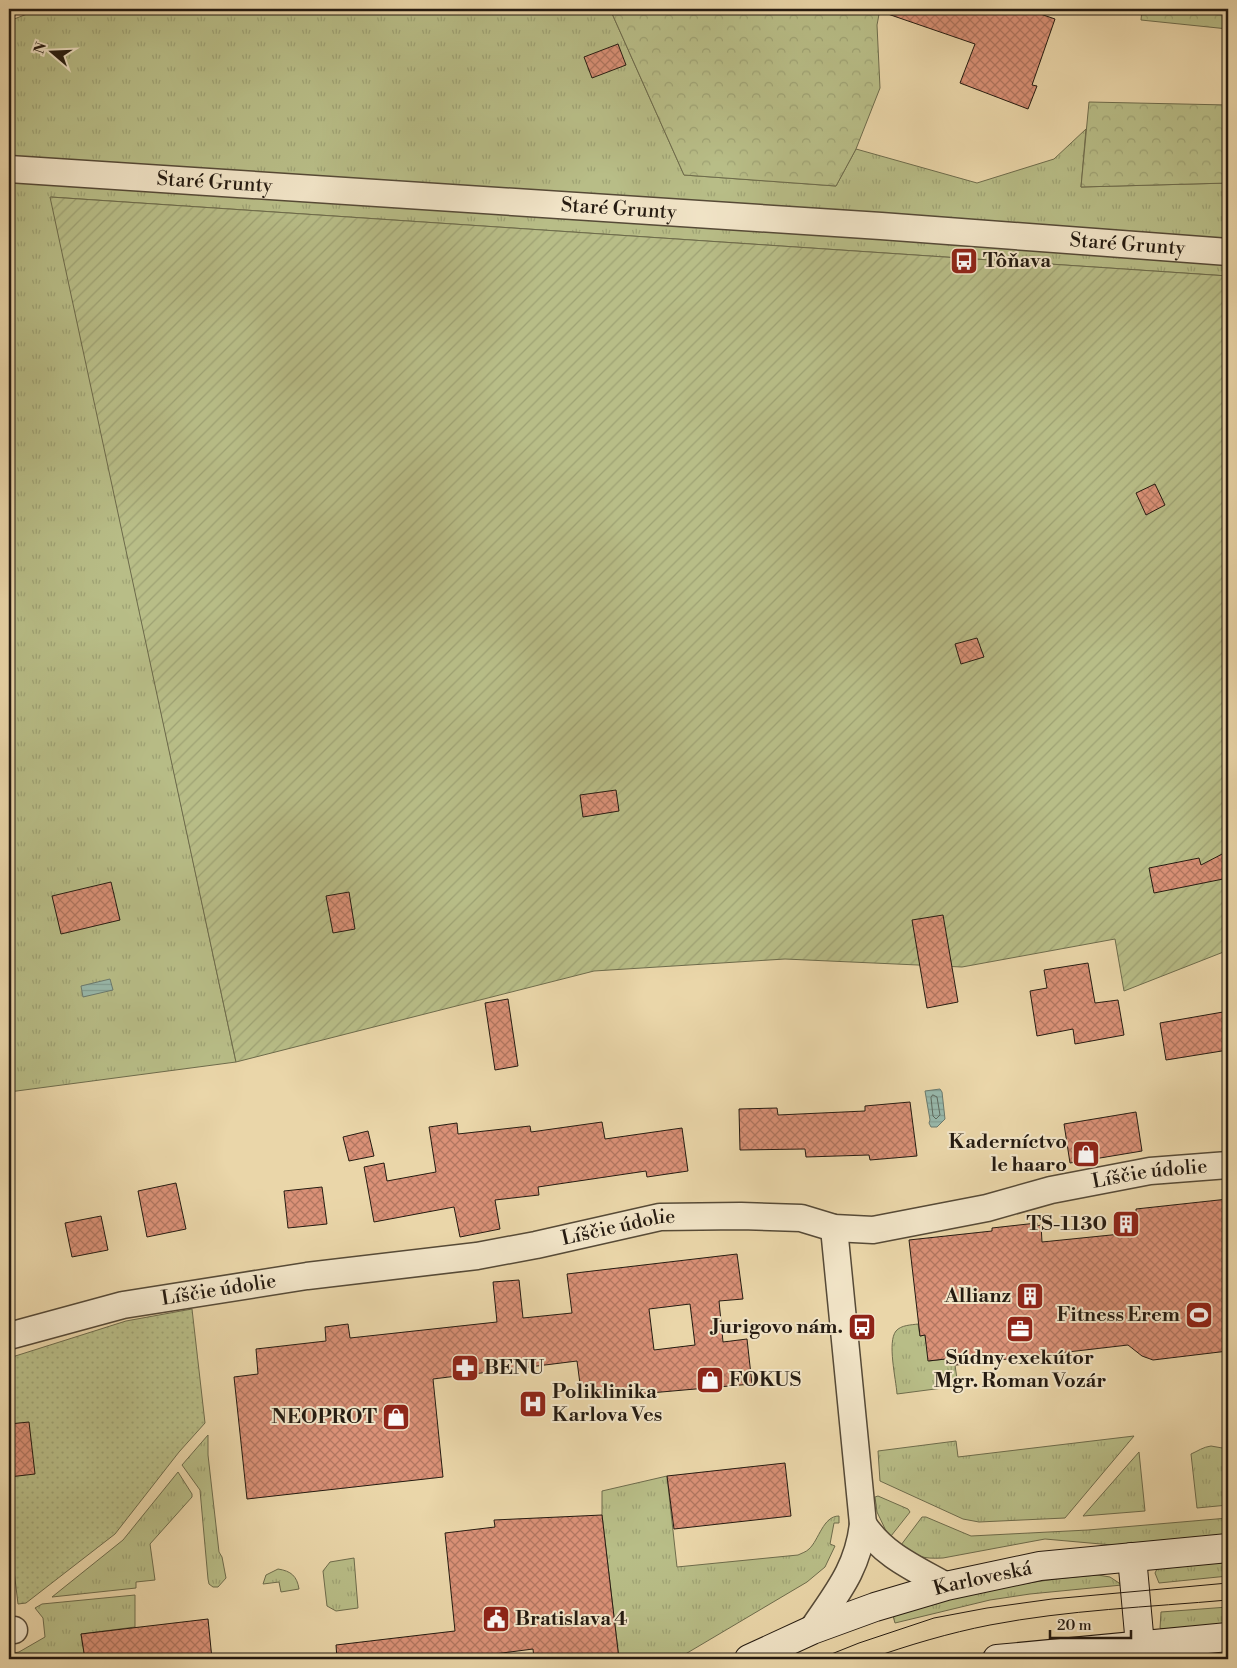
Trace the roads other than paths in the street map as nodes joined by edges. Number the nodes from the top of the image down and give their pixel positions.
1 (9, 169) edge
2 (1228, 252) edge
3 (1228, 1165) edge
4 (834, 1228) junction
5 (9, 1336) edge
6 (863, 1524) junction
7 (1228, 1548) edge
8 (1132, 1557) junction
9 (946, 1586) junction
10 (812, 1630) junction
11 (1228, 1637) edge
12 (1140, 1645) junction
13 (749, 1659) edge
14 (997, 1659) edge

1 - 2 street, Staré Grunty
3 - 4 street, Líščie údolie
4 - 5 street, Líščie údolie
4 - 6 street
6 - 9 street
6 - 10 street
7 - 8 main road, Karloveská
8 - 9 main road, Karloveská
8 - 12 main road
9 - 10 main road, Karloveská
10 - 13 main road, Karloveská
11 - 12 main road
12 - 14 main road

